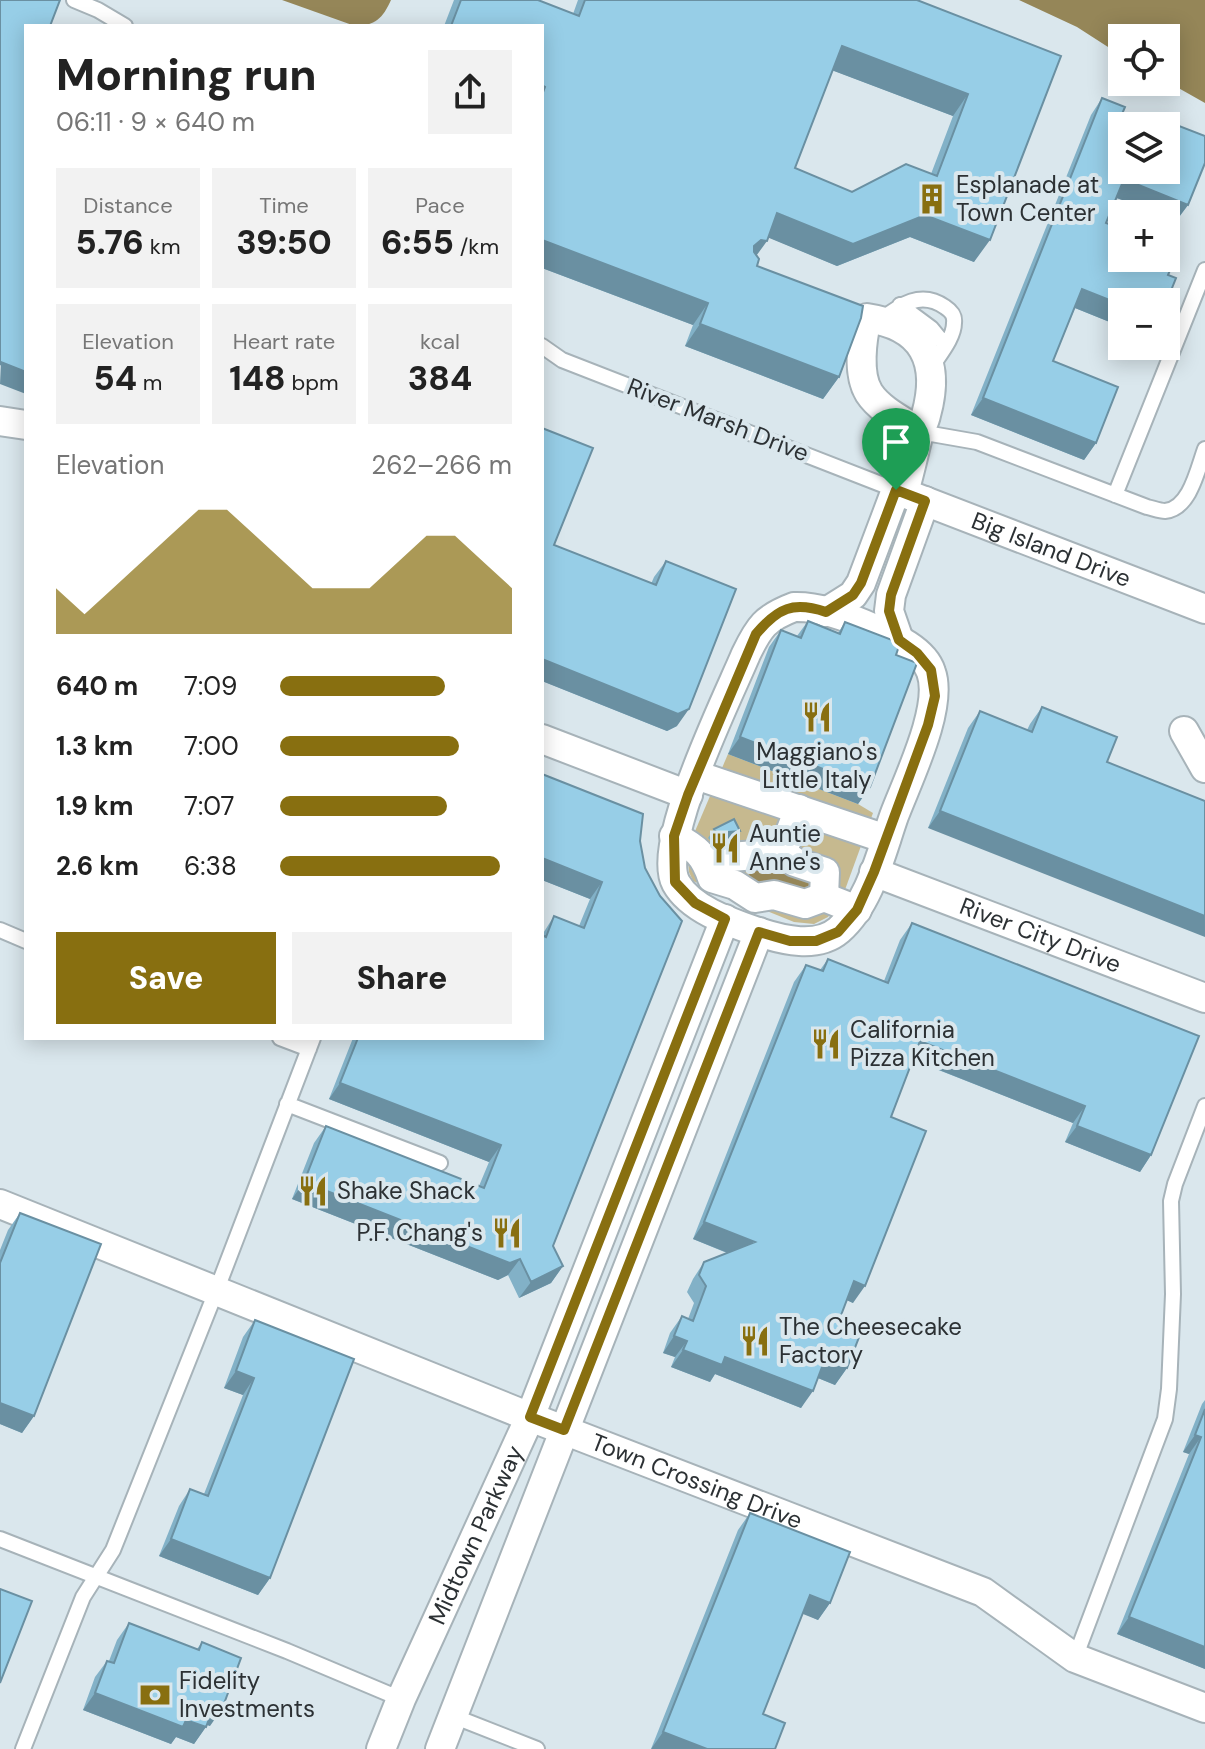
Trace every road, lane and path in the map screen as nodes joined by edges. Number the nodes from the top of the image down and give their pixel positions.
1 (74, 0) edge
2 (122, 24) edge
3 (1205, 270) edge
4 (875, 314) junction
5 (945, 345) junction
6 (544, 348) edge
7 (930, 369) junction
8 (0, 421) edge
9 (24, 425) edge
10 (920, 432) junction
11 (1203, 458) edge
12 (908, 494) junction
13 (1115, 495) junction
14 (1205, 609) edge
15 (826, 612) junction
16 (899, 640) junction
17 (1184, 731) dead end
18 (544, 740) edge
19 (1205, 768) edge
20 (692, 785) junction
21 (799, 809) junction
22 (674, 836) junction
23 (886, 839) junction
24 (789, 858) junction
25 (709, 868) junction
26 (874, 872) junction
27 (774, 895) junction
28 (814, 901) junction
29 (695, 903) junction
30 (857, 910) junction
31 (725, 919) junction
32 (0, 930) edge
33 (759, 932) junction
34 (24, 940) edge
35 (802, 941) junction
36 (1205, 998) edge
37 (290, 1040) edge
38 (311, 1044) edge
39 (287, 1104) junction
40 (1205, 1106) edge
41 (440, 1163) dead end
42 (0, 1204) edge
43 (217, 1289) junction
44 (530, 1417) junction
45 (564, 1430) junction
46 (0, 1539) edge
47 (98, 1576) junction
48 (1075, 1658) junction
49 (401, 1699) junction
50 (1205, 1708) edge
51 (453, 1716) junction
52 (23, 1749) edge
53 (381, 1749) edge
54 (440, 1749) edge
55 (537, 1749) edge

1 - 2 lane
3 - 13 lane
4 - 5 lane
4 - 5 lane
4 - 7 street
4 - 10 street
5 - 7 lane
6 - 12 lane, River Marsh Drive
7 - 10 street
8 - 9 street
10 - 12 street
10 - 13 lane
11 - 13 lane
12 - 14 street, Big Island Drive
12 - 15 street
12 - 16 street
15 - 16 street
15 - 20 street
16 - 23 street
17 - 19 street
18 - 20 street
20 - 21 street
20 - 22 street
21 - 23 street
21 - 24 street
22 - 25 street
22 - 29 street
23 - 26 street
24 - 25 street
24 - 27 street
24 - 28 street
25 - 27 street
25 - 29 street
26 - 30 street
26 - 36 street, River City Drive
27 - 28 street
28 - 30 street
28 - 35 street
29 - 31 street
30 - 35 street
31 - 33 street
31 - 44 street, Midtown Parkway
32 - 34 lane
33 - 35 street
33 - 45 street, Midtown Parkway
37 - 38 lane
38 - 39 lane
39 - 41 lane
39 - 43 lane
40 - 48 lane
42 - 43 street, Town Crossing Drive
43 - 44 street, Town Crossing Drive
43 - 47 lane
44 - 45 street, Town Crossing Drive
44 - 49 street, Midtown Parkway
45 - 48 street, Town Crossing Drive
45 - 51 street, Midtown Parkway
46 - 47 lane
47 - 49 lane
47 - 52 lane
48 - 50 street, Town Crossing Drive
49 - 53 street, Midtown Parkway
51 - 54 street, Midtown Parkway
51 - 55 lane

